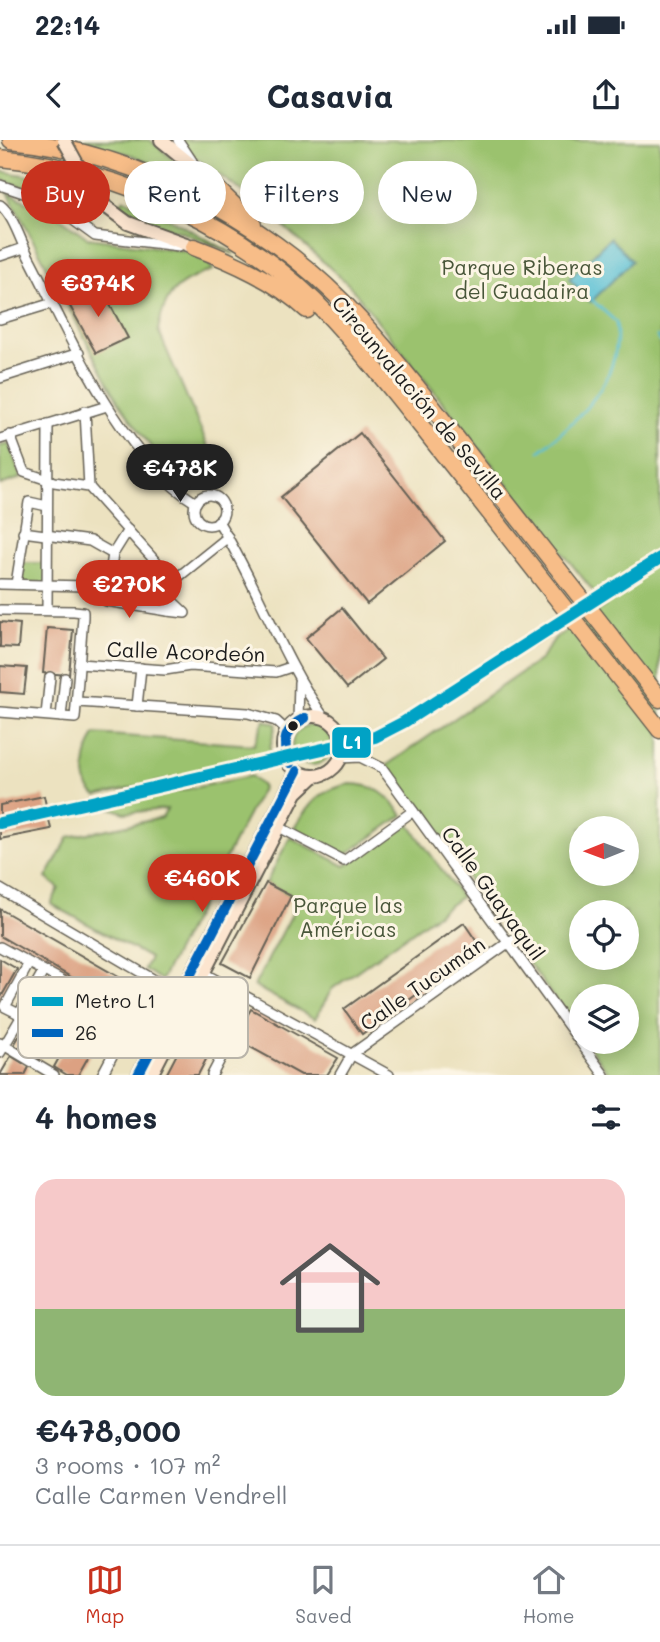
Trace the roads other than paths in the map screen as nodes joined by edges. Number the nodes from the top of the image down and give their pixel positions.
1 (11, 140) edge
2 (64, 140) edge
3 (161, 140) edge
4 (178, 140) edge
5 (0, 158) edge
6 (187, 161) edge
7 (192, 161) edge
8 (0, 185) edge
9 (226, 198) edge
10 (0, 205) edge
11 (266, 238) junction
12 (194, 247) junction
13 (24, 248) junction
14 (0, 256) edge
15 (53, 303) junction
16 (0, 319) edge
17 (79, 353) junction
18 (0, 377) edge
19 (389, 386) junction
20 (107, 406) junction
21 (85, 411) junction
22 (48, 424) junction
23 (10, 435) junction
24 (0, 439) edge
25 (47, 480) junction
26 (89, 487) junction
27 (196, 503) junction
28 (47, 506) junction
29 (218, 521) junction
30 (128, 530) junction
31 (23, 532) junction
32 (47, 535) junction
33 (228, 537) junction
34 (113, 554) junction
35 (173, 581) junction
36 (0, 584) edge
37 (16, 584) junction
38 (47, 585) junction
39 (108, 588) junction
40 (166, 594) junction
41 (0, 610) edge
42 (47, 610) junction
43 (168, 611) junction
44 (79, 664) junction
45 (291, 667) junction
46 (141, 668) junction
47 (50, 677) dead end
48 (65, 678) dead end
49 (299, 682) junction
50 (660, 699) edge
51 (77, 702) junction
52 (137, 706) junction
53 (0, 712) edge
54 (46, 715) junction
55 (61, 717) junction
56 (325, 719) junction
57 (298, 720) junction
58 (660, 730) edge
59 (287, 731) junction
60 (340, 758) junction
61 (297, 771) junction
62 (314, 776) junction
63 (413, 811) junction
64 (279, 827) junction
65 (0, 889) edge
66 (510, 941) junction
67 (0, 947) edge
68 (29, 963) junction
69 (43, 972) junction
70 (205, 974) junction
71 (21, 977) edge
72 (40, 977) edge
73 (53, 977) edge
74 (149, 977) edge
75 (195, 977) edge
76 (202, 977) edge
77 (211, 977) edge
78 (18, 982) edge
79 (248, 997) edge
80 (3, 1009) edge
81 (18, 1022) edge
82 (1, 1047) edge
83 (352, 1054) junction
84 (18, 1056) edge
85 (22, 1058) edge
86 (111, 1058) edge
87 (146, 1058) edge
88 (159, 1058) edge
89 (221, 1058) edge
90 (54, 1075) edge
91 (102, 1075) edge
92 (138, 1075) edge
93 (151, 1075) edge
94 (212, 1075) edge
95 (340, 1075) edge
96 (389, 1075) edge
97 (604, 1075) edge

1 - 11 highway, Circunvalación de Sevilla
2 - 12 street, bridge
3 - 6 street
4 - 7 street
5 - 19 highway, Circunvalación de Sevilla
8 - 12 street
9 - 11 highway
10 - 13 street
11 - 50 highway, Circunvalación de Sevilla
12 - 19 highway
13 - 14 street
13 - 15 street
15 - 16 street
15 - 17 street
17 - 18 street
17 - 20 street
19 - 58 highway, Circunvalación de Sevilla
20 - 21 street
20 - 27 street
21 - 22 street
21 - 26 street
22 - 23 street
22 - 25 street
23 - 24 street
23 - 25 street
25 - 26 street
25 - 28 street
26 - 30 street
27 - 29 street
27 - 29 street
28 - 31 street
28 - 32 street
29 - 33 street
30 - 34 street
30 - 35 street
31 - 32 street
31 - 37 street
32 - 34 street
32 - 38 street
33 - 35 street
33 - 45 street
34 - 39 street
35 - 40 street
36 - 37 street
37 - 38 street
38 - 39 street
38 - 42 street
39 - 40 street
39 - 43 street
40 - 43 street
40 - 43 street
41 - 42 street
42 - 44 street
44 - 46 street, Calle Acordeón
44 - 51 street
45 - 46 street, Calle Acordeón
45 - 49 street
46 - 52 street
47 - 54 street
48 - 55 street
49 - 56 street
49 - 57 street
51 - 52 street
51 - 55 street
52 - 59 street
53 - 54 street
54 - 55 street
56 - 57 street
56 - 60 street
57 - 59 street
59 - 61 street
60 - 62 street
60 - 63 street, Calle Guayaquil
61 - 62 street
61 - 75 street
62 - 64 street
63 - 64 street
63 - 66 street, Calle Guayaquil
64 - 70 street
65 - 74 street
66 - 83 street, Calle Tucumán
66 - 97 street, Calle Guayaquil
67 - 68 street
68 - 69 street
68 - 71 street
69 - 72 street
69 - 73 street
70 - 76 street
70 - 77 street
78 - 80 street
79 - 83 street
81 - 82 street
82 - 84 street
83 - 95 street
83 - 96 street
85 - 90 street
86 - 91 street
87 - 92 street
88 - 93 street
89 - 94 street

